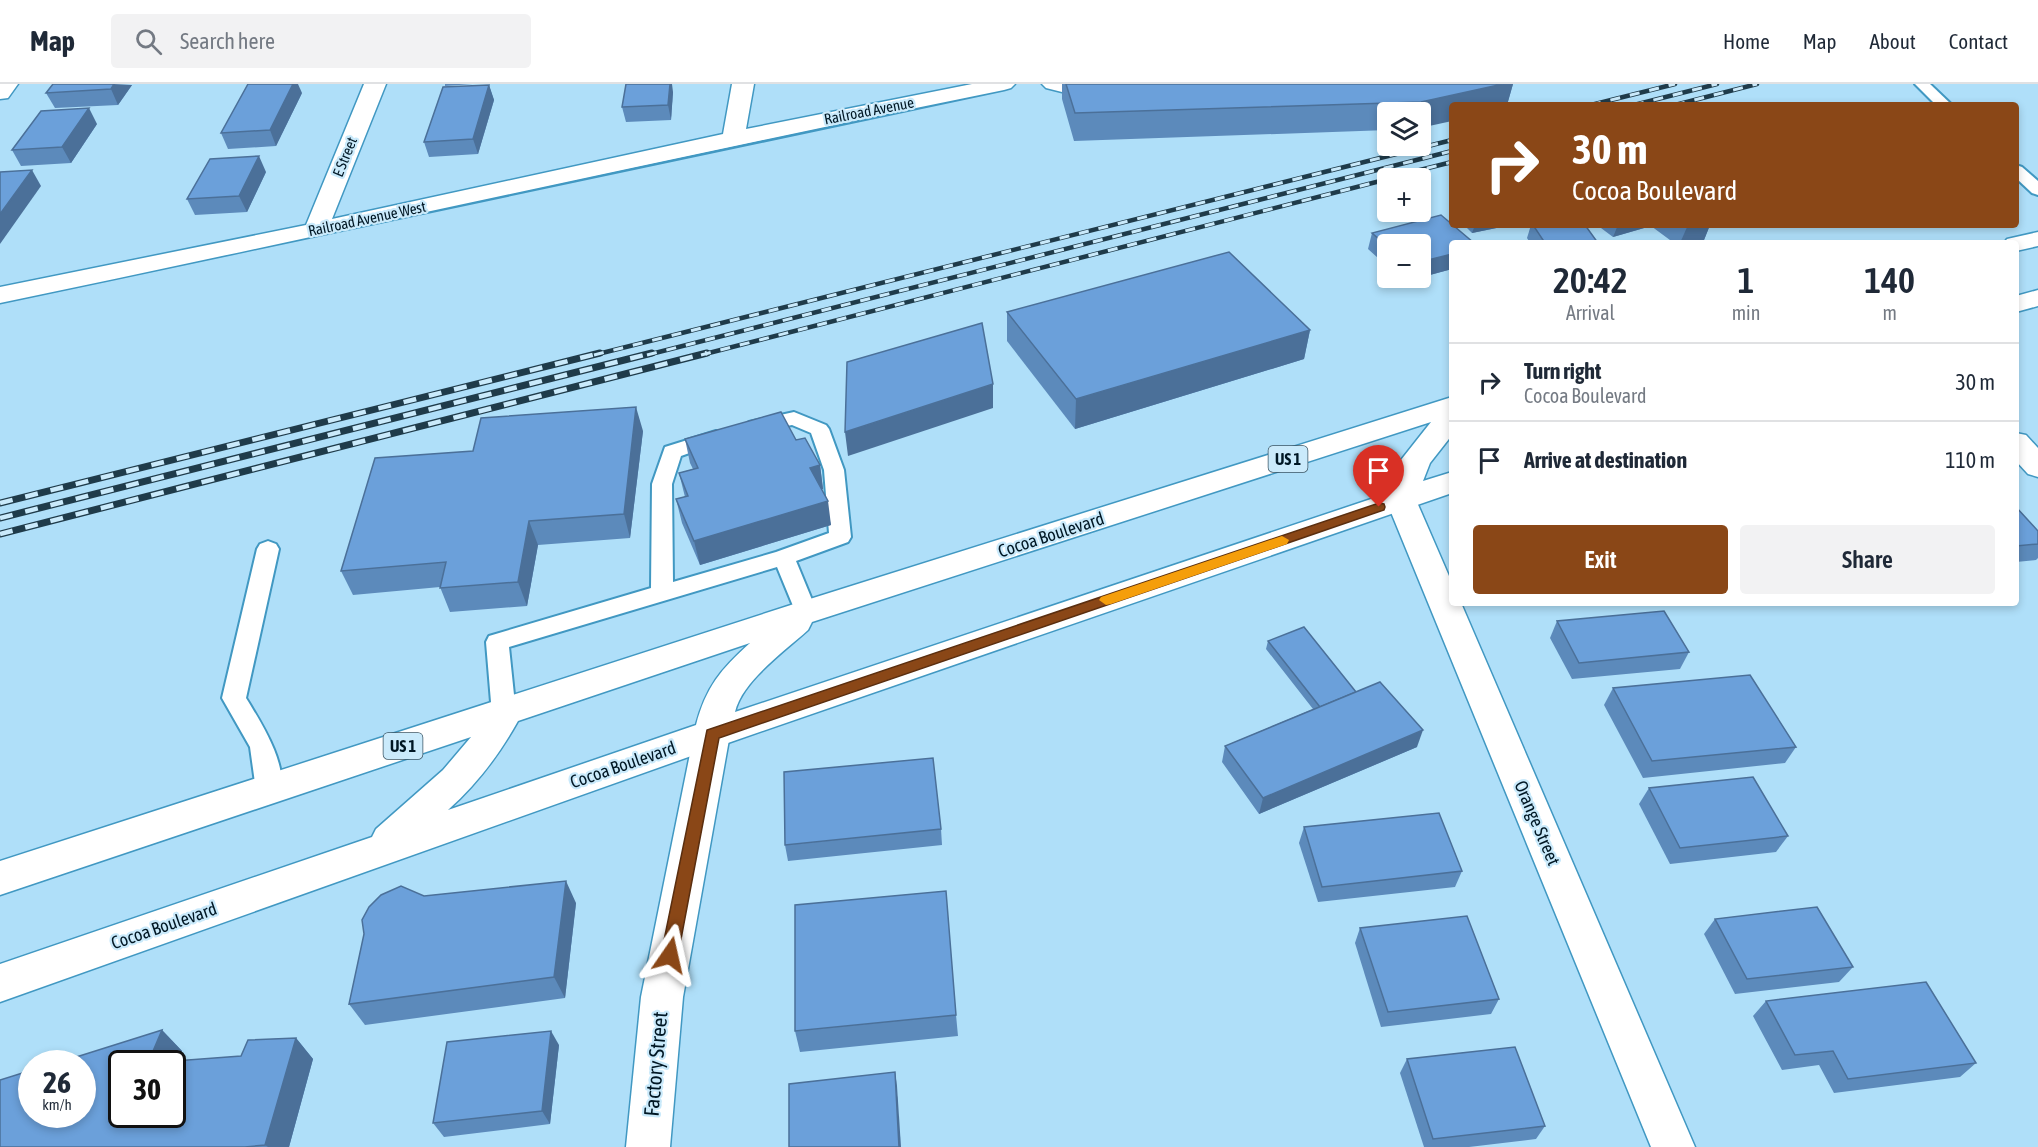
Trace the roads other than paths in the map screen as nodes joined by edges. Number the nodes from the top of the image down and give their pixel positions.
1 (7, 84) edge
2 (375, 84) edge
3 (743, 84) edge
4 (1004, 84) edge
5 (1053, 84) edge
6 (1114, 84) edge
7 (1922, 84) edge
8 (0, 93) edge
9 (1942, 102) edge
10 (733, 138) junction
11 (2019, 173) edge
12 (2038, 190) edge
13 (316, 230) junction
14 (2038, 239) edge
15 (2019, 243) edge
16 (0, 295) edge
17 (2038, 298) edge
18 (2019, 303) edge
19 (1449, 407) edge
20 (1449, 420) edge
21 (2019, 445) edge
22 (2038, 467) edge
23 (1449, 483) edge
24 (1401, 500) junction
25 (268, 549) dead end
26 (784, 556) junction
27 (662, 591) junction
28 (806, 612) junction
29 (504, 714) junction
30 (712, 734) junction
31 (269, 790) junction
32 (376, 851) junction
33 (0, 878) edge
34 (0, 983) edge
35 (648, 1147) edge
36 (1673, 1147) edge

1 - 8 main road
2 - 13 main road, E Street
3 - 10 main road
4 - 10 main road, Railroad Avenue
5 - 6 main road
7 - 9 lane
10 - 13 main road, Railroad Avenue West
11 - 12 lane
13 - 16 main road, Railroad Avenue West
14 - 15 main road
17 - 18 main road
19 - 28 main road, Cocoa Boulevard / US 1
20 - 24 main road
21 - 22 main road
23 - 24 main road, Cocoa Boulevard
24 - 30 main road, Cocoa Boulevard
24 - 36 main road, Orange Street
25 - 31 lane
26 - 27 lane
26 - 27 lane
26 - 28 lane
27 - 29 lane
28 - 29 main road, Cocoa Boulevard / US 1
28 - 30 main road, Factory Street
29 - 31 main road, Cocoa Boulevard / US 1
29 - 32 main road
30 - 32 main road, Cocoa Boulevard
30 - 35 main road, Factory Street
31 - 33 main road, Cocoa Boulevard / US 1
32 - 34 main road, Cocoa Boulevard

